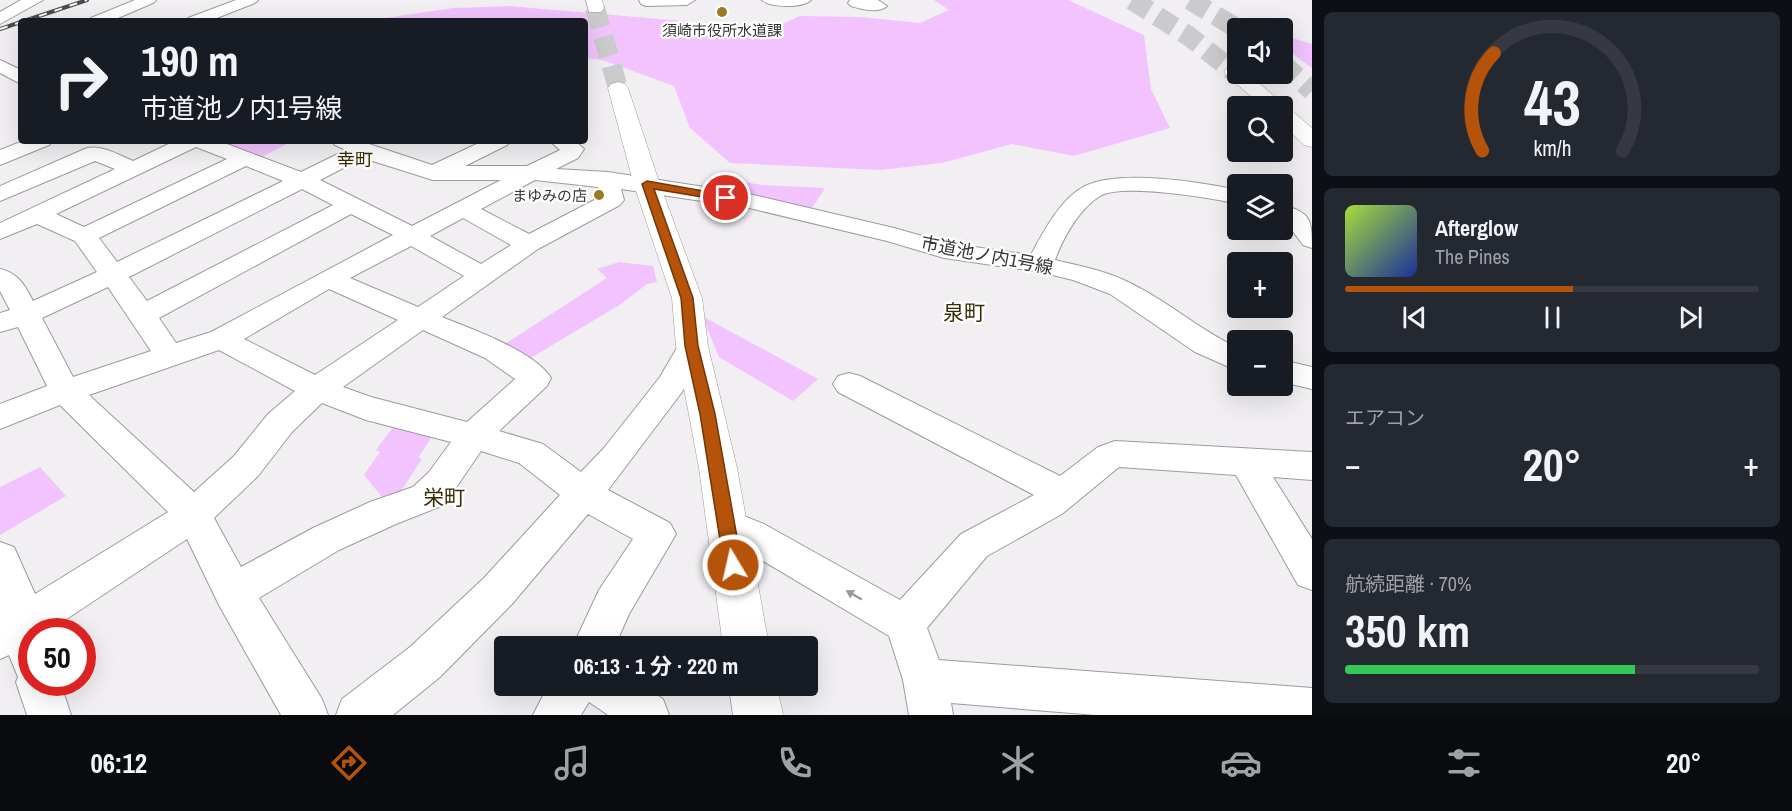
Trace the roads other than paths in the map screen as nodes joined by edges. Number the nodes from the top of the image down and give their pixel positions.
1 (35, 0) edge
2 (250, 0) edge
3 (687, 0) edge
4 (770, 0) edge
5 (803, 0) edge
6 (646, 1) edge
7 (136, 2) edge
8 (103, 18) edge
9 (202, 18) edge
10 (0, 19) edge
11 (18, 57) edge
12 (0, 66) edge
13 (18, 76) edge
14 (1249, 84) edge
15 (618, 88) tunnel mouth
16 (1264, 96) edge
17 (1293, 122) edge
18 (1312, 140) edge
19 (35, 144) edge
20 (114, 144) edge
21 (186, 144) edge
22 (208, 144) edge
23 (375, 144) edge
24 (494, 144) edge
25 (566, 144) edge
26 (357, 148) edge
27 (95, 153) junction
28 (0, 158) edge
29 (246, 158) junction
30 (134, 169) junction
31 (433, 173) junction
32 (529, 173) junction
33 (608, 179) junction
34 (302, 180) junction
35 (647, 184) junction
36 (0, 194) edge
37 (1227, 196) edge
38 (352, 204) junction
39 (463, 209) junction
40 (38, 215) junction
41 (1293, 216) edge
42 (0, 232) edge
43 (411, 235) junction
44 (84, 236) junction
45 (1312, 240) edge
46 (529, 244) junction
47 (1040, 264) junction
48 (114, 274) junction
49 (481, 275) junction
50 (0, 277) edge
51 (328, 279) junction
52 (143, 315) junction
53 (419, 318) junction
54 (13, 319) edge
55 (221, 339) junction
56 (692, 346) junction
57 (169, 356) junction
58 (1227, 356) edge
59 (1293, 374) edge
60 (1312, 378) edge
61 (849, 384) dead end
62 (317, 388) junction
63 (65, 392) junction
64 (0, 417) edge
65 (474, 435) junction
66 (1247, 464) junction
67 (1312, 466) edge
68 (584, 494) junction
69 (1064, 494) junction
70 (194, 515) junction
71 (726, 525) junction
72 (0, 559) edge
73 (1312, 573) edge
74 (233, 592) junction
75 (904, 624) junction
76 (11, 632) edge
77 (599, 636) edge
78 (744, 636) edge
79 (43, 696) edge
80 (567, 696) edge
81 (619, 696) edge
82 (755, 696) edge
83 (928, 698) edge
84 (1231, 709) edge
85 (1312, 710) edge
86 (49, 715) edge
87 (306, 715) edge
88 (358, 715) edge
89 (555, 715) edge
90 (647, 715) edge
91 (758, 715) edge

1 - 10 street
2 - 9 street
3 - 6 street
4 - 5 street
7 - 8 street
11 - 12 street
12 - 13 street
14 - 16 main road
15 - 35 main road
17 - 18 main road
19 - 28 street
20 - 27 street
21 - 30 street
22 - 29 street
23 - 26 street
24 - 31 street
25 - 32 street
26 - 31 street, 市道池ノ内1号線
26 - 34 street
27 - 30 street
27 - 36 street
29 - 34 street
29 - 44 street
30 - 40 street
31 - 32 street, 市道池ノ内1号線
32 - 33 street, 市道池ノ内1号線
32 - 39 street
33 - 35 street, 市道池ノ内1号線
33 - 46 street
34 - 38 street
34 - 48 street
35 - 47 street, 市道池ノ内1号線
35 - 56 main road
37 - 47 street
38 - 43 street
38 - 52 street
39 - 43 street
39 - 46 street
40 - 42 street
40 - 44 street
41 - 45 street
43 - 49 street
43 - 51 street
44 - 48 street
46 - 49 street
47 - 58 street, 市道池ノ内1号線
48 - 52 street
48 - 54 street
49 - 53 street
50 - 54 street
51 - 53 street
51 - 55 street
52 - 57 street
53 - 62 street
53 - 65 street
54 - 63 street
55 - 57 street
55 - 62 street
56 - 68 street
56 - 71 main road
57 - 63 street
59 - 60 street
61 - 69 street
62 - 65 street
62 - 70 street
63 - 64 street
63 - 70 street
65 - 68 street
65 - 74 street
66 - 67 street
66 - 69 street
66 - 73 street
68 - 77 street
68 - 88 street
69 - 75 street
70 - 74 street
70 - 76 street
75 -> 71 street
71 - 78 main road
72 - 76 street
74 - 87 street
75 - 83 street
79 - 86 street
80 - 89 street
81 - 90 street
82 - 91 main road
83 - 84 street
84 - 85 street

